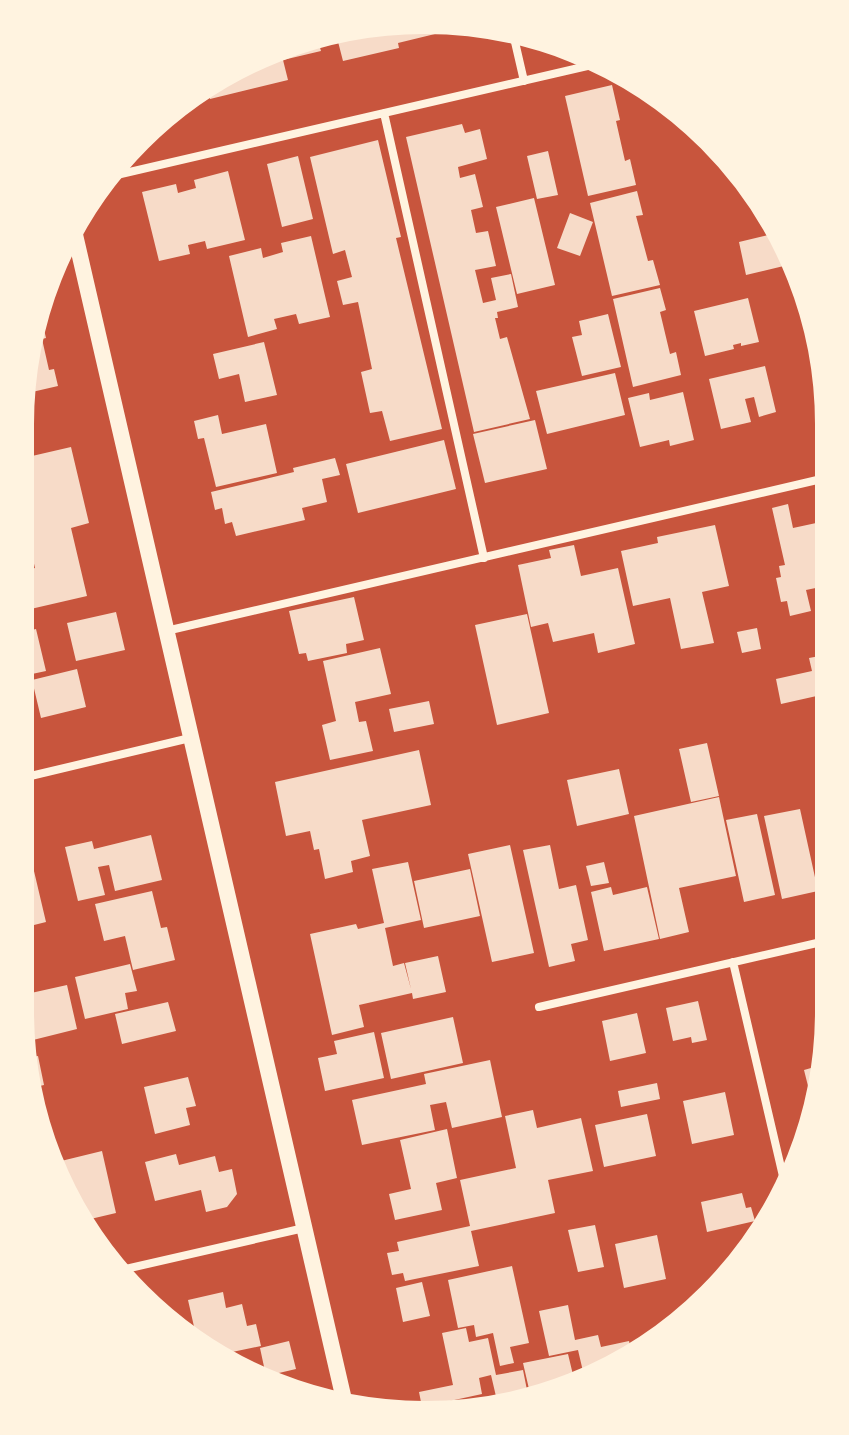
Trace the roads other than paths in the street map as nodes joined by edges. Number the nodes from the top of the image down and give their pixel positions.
1 (515, 43) edge
2 (585, 67) edge
3 (524, 81) junction
4 (384, 113) junction
5 (123, 174) edge
6 (77, 242) edge
7 (79, 250) junction
8 (72, 252) edge
9 (817, 480) edge
10 (484, 558) junction
11 (166, 631) junction
12 (190, 738) junction
13 (32, 776) edge
14 (817, 943) edge
15 (733, 962) junction
16 (539, 1007) dead end
17 (782, 1172) edge
18 (304, 1228) junction
19 (128, 1268) edge
20 (343, 1394) edge

1 - 3 street
2 - 3 street
3 - 4 street
4 - 5 street
4 - 10 street
6 - 7 main road
7 - 8 street
7 - 11 main road
9 - 10 street
10 - 11 street
11 - 12 main road
12 - 13 street
12 - 18 main road
14 - 15 street
15 - 16 street
15 - 17 street
18 - 19 street
18 - 20 main road

